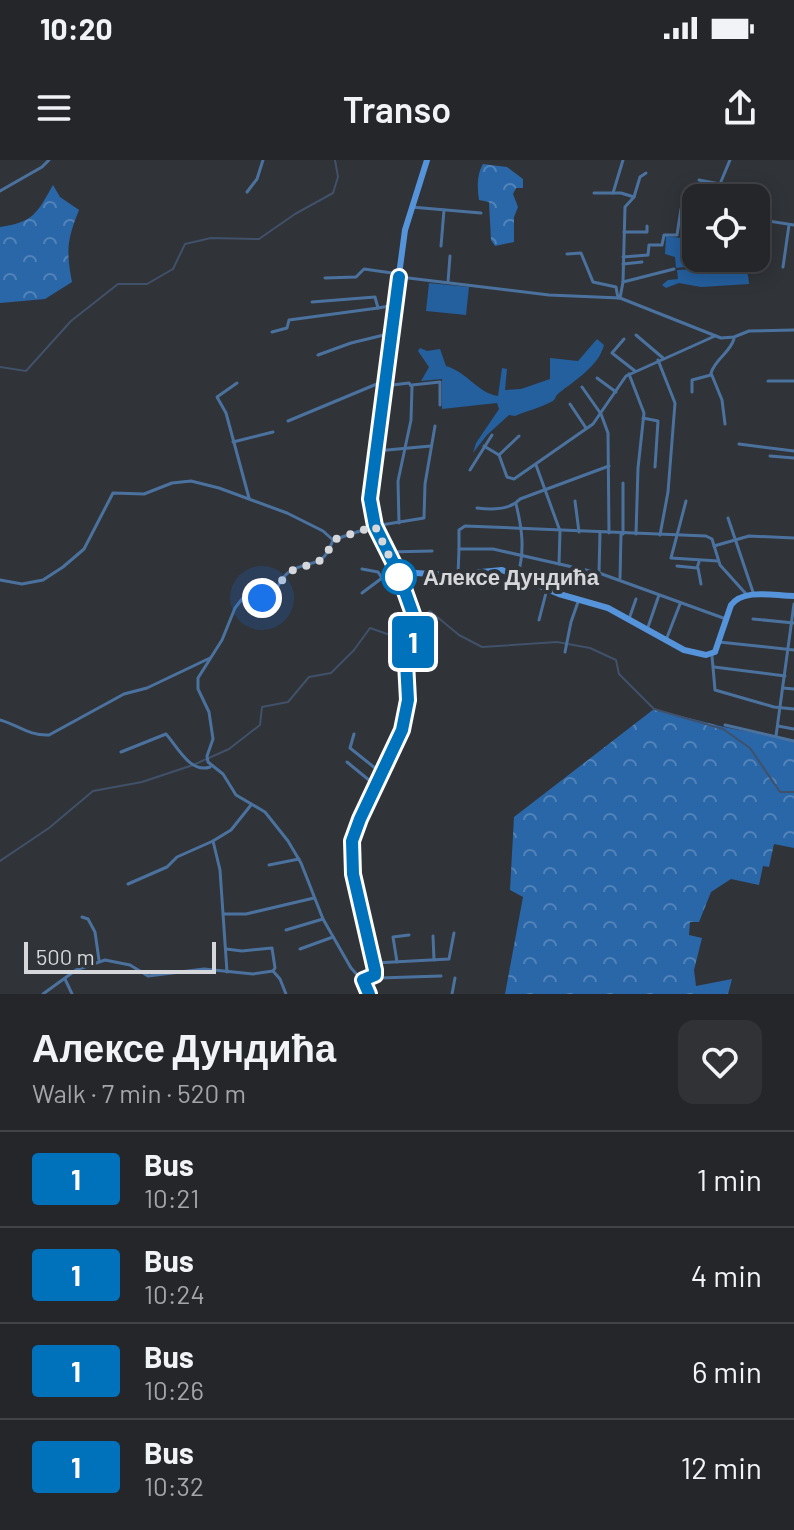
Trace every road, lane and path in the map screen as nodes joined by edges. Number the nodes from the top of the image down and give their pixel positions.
1 (49, 160) edge
2 (263, 160) edge
3 (427, 160) edge
4 (623, 160) edge
5 (730, 160) edge
6 (646, 173) dead end
7 (699, 180) dead end
8 (0, 191) edge
9 (247, 192) dead end
10 (594, 193) dead end
11 (613, 193) junction
12 (634, 197) junction
13 (411, 207) junction
14 (444, 210) junction
15 (682, 210) edge
16 (481, 213) dead end
17 (770, 221) edge
18 (792, 225) edge
19 (647, 226) dead end
20 (624, 232) junction
21 (441, 246) dead end
22 (567, 254) dead end
23 (450, 256) dead end
24 (623, 257) junction
25 (642, 262) dead end
26 (623, 264) junction
27 (783, 267) dead end
28 (674, 269) dead end
29 (399, 275) junction
30 (325, 278) dead end
31 (448, 282) junction
32 (623, 282) junction
33 (619, 298) junction
34 (312, 302) dead end
35 (395, 305) junction
36 (378, 308) junction
37 (794, 330) edge
38 (272, 332) dead end
39 (392, 333) junction
40 (636, 335) dead end
41 (715, 336) junction
42 (734, 337) junction
43 (624, 339) dead end
44 (318, 355) dead end
45 (660, 359) junction
46 (635, 371) junction
47 (629, 374) junction
48 (711, 375) junction
49 (597, 378) dead end
50 (768, 381) dead end
51 (794, 381) edge
52 (237, 383) dead end
53 (384, 384) junction
54 (412, 385) junction
55 (582, 387) dead end
56 (616, 392) junction
57 (692, 392) dead end
58 (570, 404) dead end
59 (440, 405) dead end
60 (601, 414) junction
61 (643, 418) junction
62 (288, 421) dead end
63 (725, 424) dead end
64 (435, 426) dead end
65 (587, 429) junction
66 (273, 432) dead end
67 (492, 435) dead end
68 (519, 436) dead end
69 (233, 442) junction
70 (739, 444) dead end
71 (424, 446) junction
72 (431, 446) junction
73 (484, 446) junction
74 (404, 448) junction
75 (376, 451) junction
76 (430, 451) junction
77 (794, 451) edge
78 (499, 455) junction
79 (770, 456) dead end
80 (794, 458) edge
81 (536, 465) junction
82 (609, 466) junction
83 (655, 467) dead end
84 (470, 470) dead end
85 (623, 483) dead end
86 (547, 489) junction
87 (249, 498) junction
88 (575, 501) dead end
89 (686, 501) dead end
90 (516, 504) junction
91 (477, 508) dead end
92 (728, 518) dead end
93 (399, 523) junction
94 (375, 526) junction
95 (522, 529) junction
96 (560, 531) junction
97 (579, 532) junction
98 (600, 533) junction
99 (609, 533) junction
100 (622, 534) junction
101 (636, 534) junction
102 (660, 535) junction
103 (678, 535) junction
104 (794, 538) edge
105 (735, 539) junction
106 (333, 540) junction
107 (714, 546) junction
108 (459, 549) junction
109 (432, 551) dead end
110 (387, 552) junction
111 (522, 556) junction
112 (718, 561) junction
113 (699, 562) junction
114 (559, 564) junction
115 (677, 566) dead end
116 (698, 568) junction
117 (362, 569) dead end
118 (398, 572) junction
119 (599, 573) junction
120 (458, 575) junction
121 (518, 575) junction
122 (382, 578) junction
123 (620, 579) junction
124 (0, 580) edge
125 (701, 584) dead end
126 (547, 589) junction
127 (362, 593) dead end
128 (659, 595) junction
129 (751, 595) junction
130 (794, 596) edge
131 (579, 599) junction
132 (636, 599) dead end
133 (680, 604) junction
134 (794, 604) edge
135 (629, 619) junction
136 (726, 619) junction
137 (753, 619) dead end
138 (539, 620) dead end
139 (793, 623) edge
140 (647, 630) junction
141 (666, 640) junction
142 (719, 642) junction
143 (791, 650) edge
144 (565, 652) dead end
145 (711, 655) junction
146 (210, 658) junction
147 (714, 667) junction
148 (786, 669) junction
149 (794, 670) edge
150 (785, 676) junction
151 (783, 688) junction
152 (794, 689) edge
153 (780, 707) junction
154 (794, 709) edge
155 (0, 720) edge
156 (725, 725) dead end
157 (778, 726) junction
158 (794, 729) edge
159 (354, 734) dead end
160 (776, 736) junction
161 (794, 741) edge
162 (121, 752) dead end
163 (347, 762) dead end
164 (211, 767) junction
165 (382, 774) junction
166 (376, 786) junction
167 (251, 805) junction
168 (213, 841) junction
169 (299, 859) junction
170 (269, 865) dead end
171 (128, 884) dead end
172 (314, 898) junction
173 (224, 914) junction
174 (82, 917) dead end
175 (323, 919) junction
176 (286, 930) dead end
177 (454, 933) dead end
178 (409, 935) dead end
179 (433, 936) dead end
180 (333, 937) junction
181 (226, 949) junction
182 (300, 949) dead end
183 (99, 960) junction
184 (434, 960) junction
185 (397, 962) junction
186 (375, 963) junction
187 (273, 971) junction
188 (227, 972) junction
189 (374, 976) junction
190 (441, 976) dead end
191 (64, 978) junction
192 (455, 978) dead end
193 (363, 980) junction
194 (43, 994) edge
195 (72, 994) edge
196 (286, 994) edge
197 (369, 994) edge
198 (452, 994) edge

1 - 8 street
2 - 9 street
3 - 13 street
4 - 11 street
5 - 7 street
6 - 12 street
10 - 11 street
11 - 12 street
12 - 20 street
13 - 14 street
13 - 29 street
14 - 16 street
14 - 21 street
15 - 24 street
17 - 18 street
18 - 27 street
19 - 20 street
20 - 24 street
22 - 33 street
23 - 31 street
24 - 26 street
25 - 26 street
26 - 32 street
28 - 32 street
29 - 30 street
29 - 31 street
29 - 35 street
31 - 33 street
32 - 33 street
33 - 41 street
34 - 36 street
35 - 36 street
35 - 39 street
36 - 38 street
37 - 42 street
39 - 44 street
39 - 53 street
40 - 45 street
41 - 42 street
41 - 45 street
42 - 48 street
43 - 46 street
45 - 46 street
45 - 102 street
46 - 47 street
47 - 56 street
47 - 61 street
48 - 57 street
48 - 63 street
49 - 56 street
50 - 51 street
52 - 69 street
53 - 54 street
53 - 62 street
53 - 75 street
54 - 59 street
54 - 74 street
55 - 60 street
56 - 60 street
58 - 65 street
60 - 65 street
60 - 82 street
61 - 83 street
61 - 101 street
64 - 72 street
65 - 81 street
66 - 69 street
67 - 73 street
68 - 78 street
69 - 87 street
70 - 77 street
71 - 72 street
71 - 74 street
71 - 76 street
72 - 76 street
73 - 78 street
73 - 84 street
74 - 75 street
74 - 93 street
75 - 94 street
76 - 93 street
78 - 81 street
79 - 80 street
81 - 86 street
82 - 86 street
82 - 99 street
85 - 100 street
86 - 90 street
86 - 96 street
87 - 106 street
87 - 124 street
88 - 97 street
89 - 103 street
90 - 91 street
90 - 95 street
92 - 105 street
93 - 94 street
94 - 106 street
94 - 110 street
95 - 96 street
95 - 108 street
95 - 111 street
96 - 97 street
96 - 114 street
97 - 98 street
98 - 99 street
98 - 119 street
99 - 100 street
100 - 101 street
100 - 123 street
101 - 102 street
102 - 103 street
103 - 107 street
103 - 113 street
104 - 105 street
105 - 107 street
105 - 129 street
106 - 146 street
107 - 112 street
108 - 111 street
108 - 120 street
109 - 110 street
110 - 118 street
111 - 114 street
111 - 121 street
112 - 113 street
112 - 129 street
113 - 116 street
114 - 119 street
115 - 116 street
116 - 125 street
117 - 122 street
118 - 120 street
118 - 122 street
118 - 165 street
119 - 123 street
120 - 121 street
121 - 126 street
122 - 127 street
123 - 128 street
126 - 131 street
126 - 138 street
128 - 133 street
128 - 140 street
129 - 130 street
129 - 136 street
131 - 135 street
131 - 144 street
132 - 135 street
133 - 136 street
133 - 141 street
134 - 139 street
135 - 140 street
136 - 142 street
137 - 139 street
139 - 143 street
140 - 141 street
141 - 145 street
142 - 143 street
142 - 145 street
143 - 148 street
145 - 147 street
146 - 155 street
146 - 164 street
147 - 150 street
147 - 153 street
148 - 149 street
148 - 150 street
150 - 151 street
151 - 152 street
151 - 153 street
153 - 154 street
153 - 157 street
156 - 160 street
157 - 158 street
157 - 160 street
159 - 165 street
160 - 161 street
162 - 164 street
163 - 166 street
164 - 167 street
165 - 166 street
166 - 186 street
167 - 168 street
167 - 169 street
168 - 171 street
168 - 173 street
169 - 170 street
169 - 172 street
172 - 173 street
172 - 175 street
173 - 181 street
174 - 183 street
175 - 176 street
175 - 180 street
177 - 184 street
178 - 185 street
179 - 184 street
180 - 182 street
180 - 193 street
181 - 187 street
181 - 188 street
183 - 188 street
183 - 191 street
184 - 185 street
185 - 186 street
186 - 189 street
187 - 188 street
187 - 196 street
189 - 190 street
189 - 193 street
191 - 194 street
191 - 195 street
192 - 198 street
193 - 197 street

